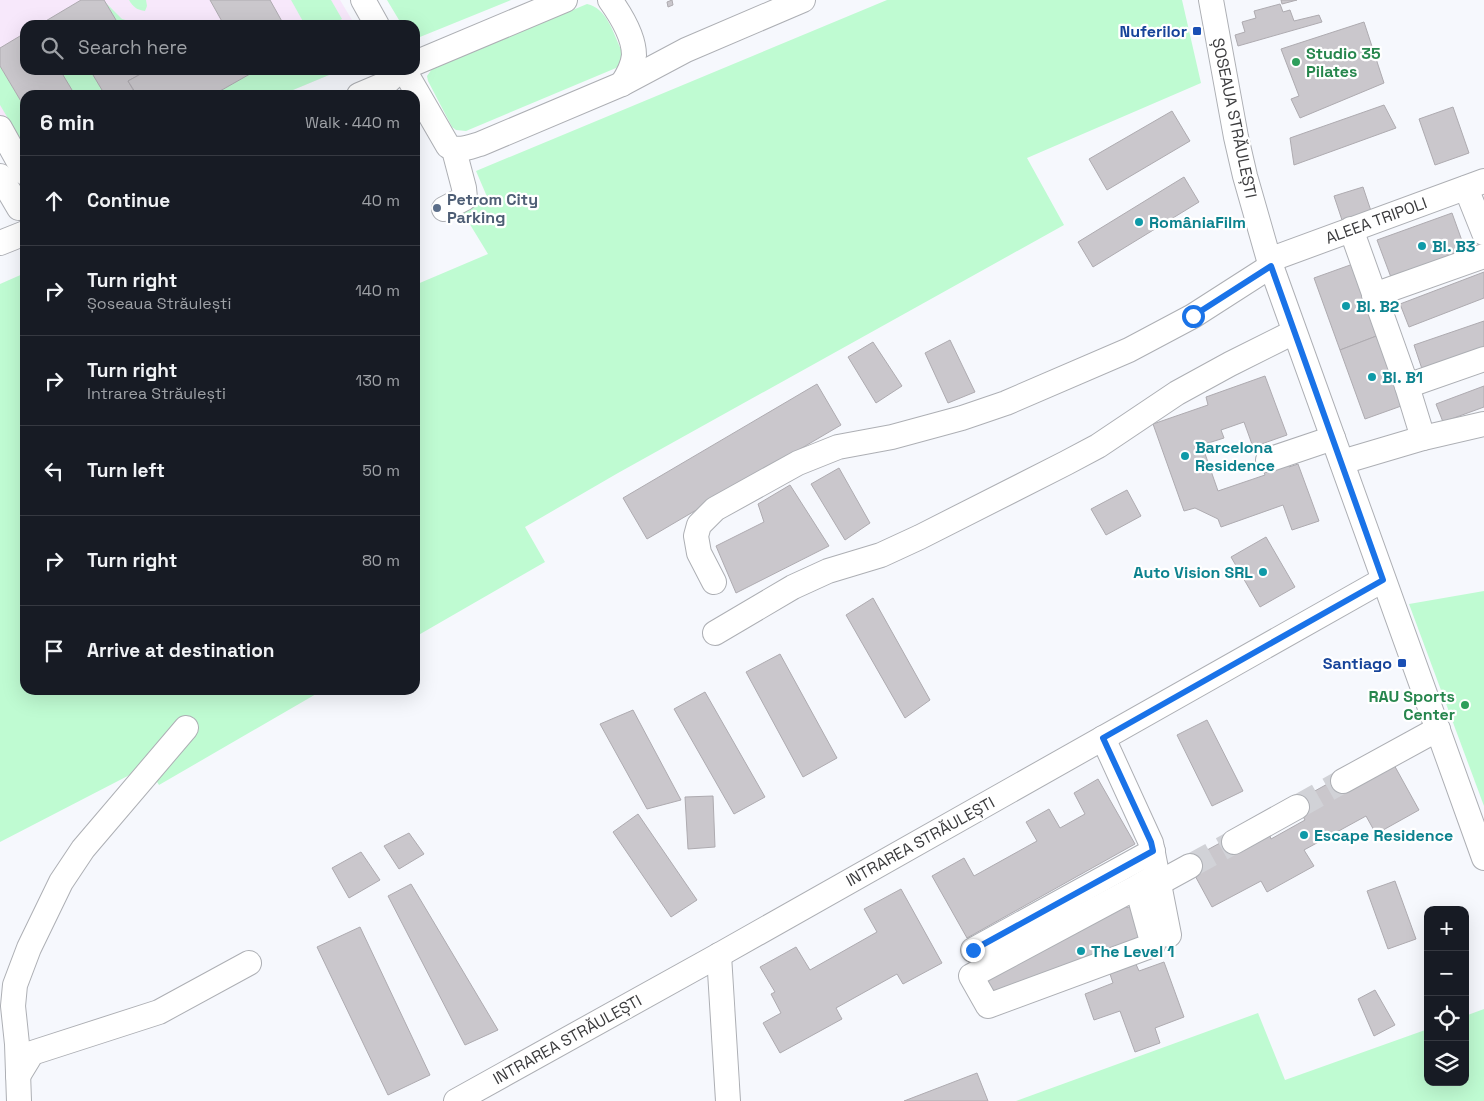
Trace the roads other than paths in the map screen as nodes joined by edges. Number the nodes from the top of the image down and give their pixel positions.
1 (363, 0) edge
2 (565, 0) edge
3 (610, 0) edge
4 (803, 0) edge
5 (1211, 0) edge
6 (375, 20) edge
7 (627, 30) junction
8 (686, 50) junction
9 (420, 61) edge
10 (396, 75) edge
11 (405, 75) edge
12 (622, 84) junction
13 (371, 90) edge
14 (414, 90) edge
15 (420, 100) edge
16 (0, 128) edge
17 (454, 150) junction
18 (20, 164) edge
19 (0, 176) edge
20 (1475, 185) edge
21 (19, 208) dead end
22 (444, 209) dead end
23 (1351, 230) junction
24 (1484, 233) edge
25 (20, 235) edge
26 (0, 244) edge
27 (1484, 256) edge
28 (1270, 263) junction
29 (1374, 295) junction
30 (1294, 332) junction
31 (1484, 359) edge
32 (1407, 386) junction
33 (1484, 424) edge
34 (1333, 438) junction
35 (1424, 438) junction
36 (1268, 460) dead end
37 (1342, 462) junction
38 (1383, 580) junction
39 (714, 582) dead end
40 (715, 633) dead end
41 (186, 728) dead end
42 (1438, 729) junction
43 (1103, 738) junction
44 (1343, 781) tunnel mouth
45 (1297, 807) tunnel mouth
46 (1234, 842) tunnel mouth
47 (1153, 851) junction
48 (1484, 858) edge
49 (1190, 866) tunnel mouth
50 (1151, 882) junction
51 (1169, 935) dead end
52 (973, 950) dead end
53 (720, 955) junction
54 (249, 963) dead end
55 (18, 1076) junction
56 (19, 1101) edge
57 (456, 1101) edge
58 (728, 1101) edge

1 - 6 street
2 - 9 street
3 - 7 street
4 - 8 street
5 - 28 street, ȘOSEAUA STRĂULEȘTI
7 - 8 street
7 - 12 street
8 - 12 street
10 - 13 street
11 - 14 street
12 - 17 street
15 - 17 street
16 - 18 street
17 - 22 street
19 - 21 street
20 - 23 street, ALEEA TRIPOLI
20 - 24 street
23 - 28 street, ALEEA TRIPOLI
23 - 29 street
25 - 26 street
27 - 29 street
28 - 30 street, ȘOSEAUA STRĂULEȘTI
28 - 39 street, ALEEA TRIPOLI
29 - 32 street
30 - 34 street, ȘOSEAUA STRĂULEȘTI
30 - 40 street
31 - 32 street
32 - 35 street
33 - 35 street
34 - 36 street
34 - 37 street, ȘOSEAUA STRĂULEȘTI
35 - 37 street
37 - 38 street, ȘOSEAUA STRĂULEȘTI
38 - 42 street, ȘOSEAUA STRĂULEȘTI
38 - 43 street, INTRAREA STRĂULEȘTI
41 - 55 street
42 - 44 street
42 - 48 street, ȘOSEAUA STRĂULEȘTI
43 - 47 street
43 - 53 street, INTRAREA STRĂULEȘTI
45 - 46 street
47 - 50 street
47 - 52 street
49 - 50 street
50 - 50 street
50 - 51 street
53 - 57 street, INTRAREA STRĂULEȘTI
53 - 58 street
54 - 55 street
55 - 56 street

